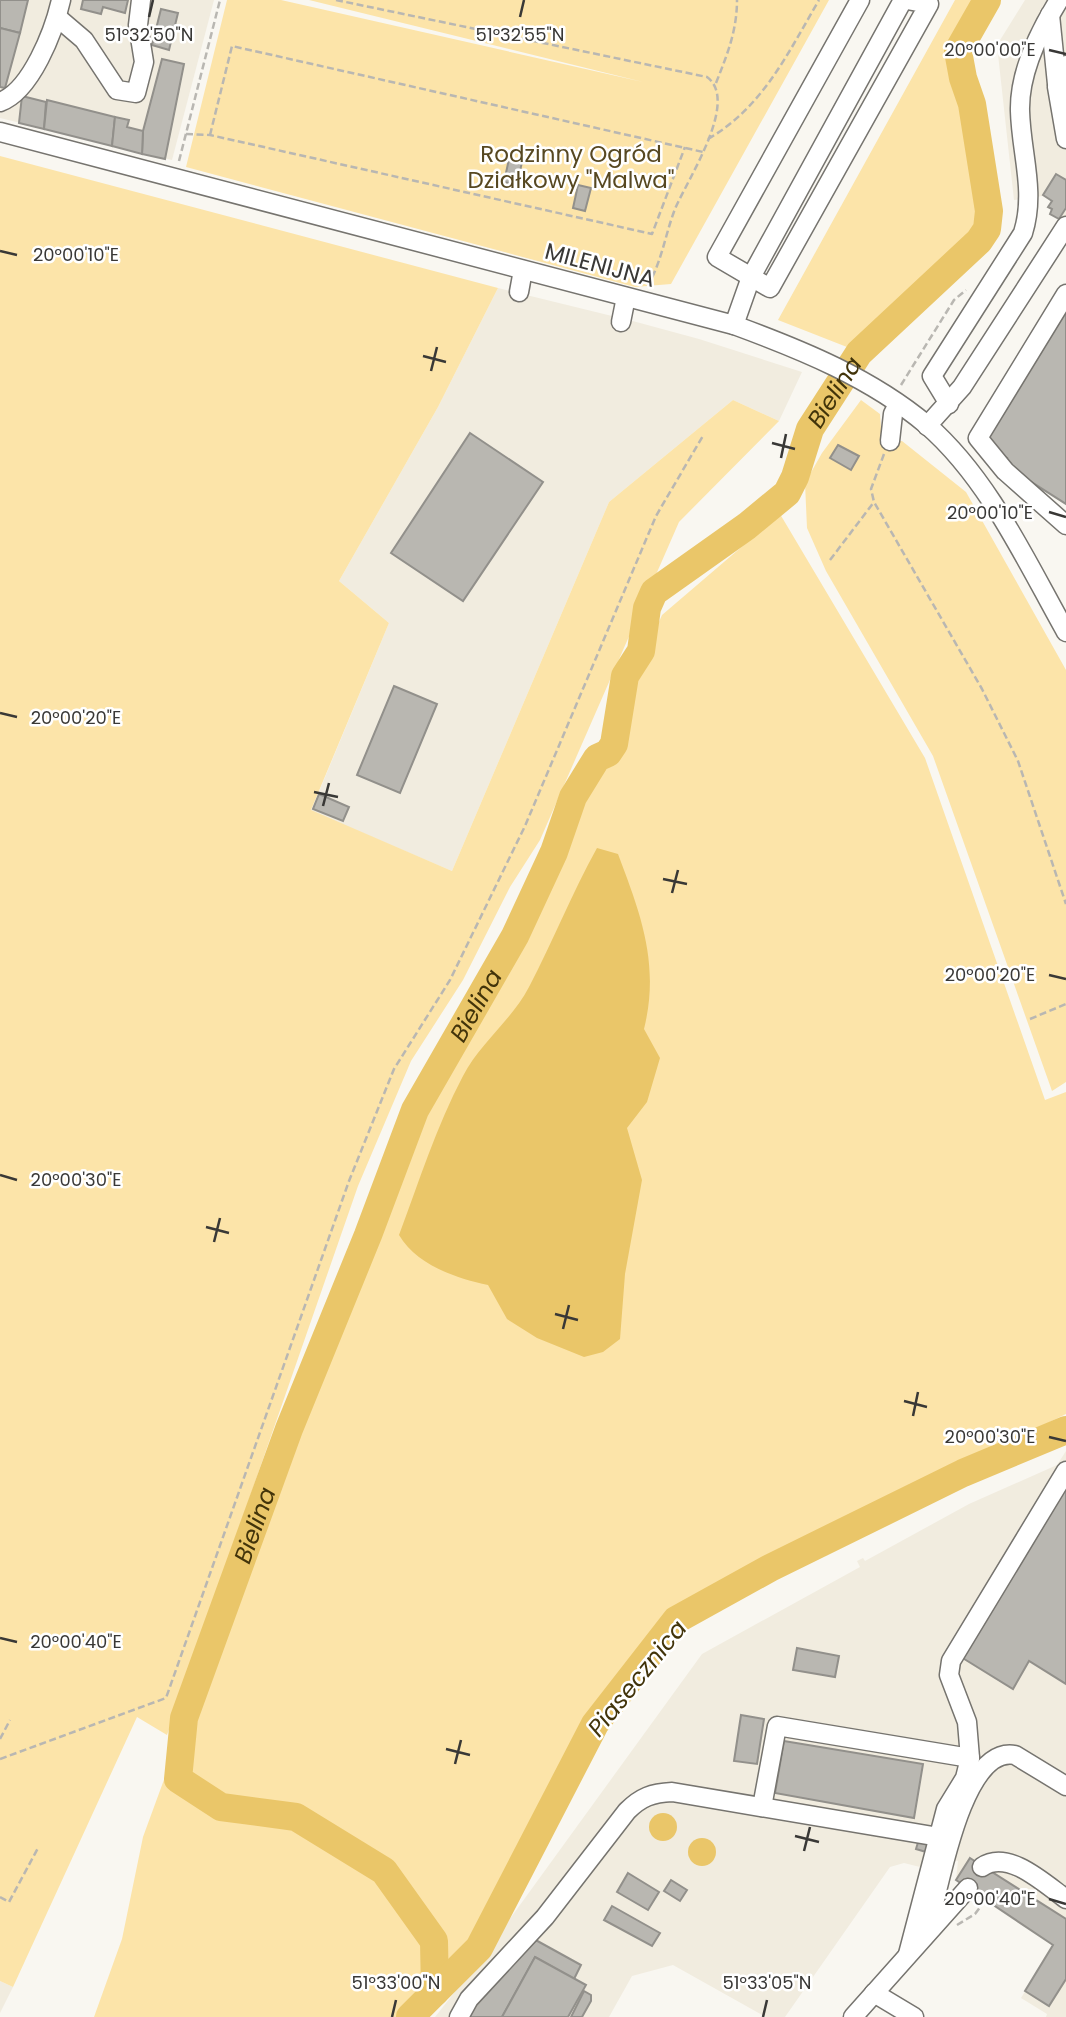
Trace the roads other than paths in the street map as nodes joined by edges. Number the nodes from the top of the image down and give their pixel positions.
1 (141, 0) edge
2 (860, 0) edge
3 (905, 0) edge
4 (1054, 7) edge
5 (59, 8) edge
6 (1066, 65) edge
7 (1057, 87) junction
8 (0, 102) edge
9 (0, 132) edge
10 (1066, 138) edge
11 (1066, 226) edge
12 (1015, 246) junction
13 (1041, 263) junction
14 (523, 270) junction
15 (751, 278) junction
16 (519, 292) dead end
17 (1066, 294) edge
18 (633, 299) junction
19 (621, 322) dead end
20 (734, 325) junction
21 (898, 404) junction
22 (949, 404) junction
23 (927, 426) junction
24 (890, 442) road end
25 (1066, 525) edge
26 (1066, 632) edge
27 (1066, 1471) edge
28 (970, 1758) junction
29 (1066, 1786) edge
30 (762, 1807) junction
31 (945, 1839) junction
32 (982, 1867) dead end
33 (968, 1888) dead end
34 (1066, 1899) edge
35 (928, 1933) junction
36 (908, 1954) junction
37 (874, 1993) junction
38 (459, 2017) edge
39 (853, 2017) edge
40 (914, 2017) edge

1 - 5 street
2 - 15 street
3 - 15 street
3 - 15 street
4 - 7 street
4 - 12 street
5 - 8 street
6 - 7 street
7 - 10 street
9 - 14 street, MILENIJNA
11 - 13 street
12 - 13 street
12 - 22 street
13 - 22 street
14 - 16 street
14 - 18 street, MILENIJNA
15 - 20 street
17 - 25 street
18 - 19 street
18 - 20 street, MILENIJNA
20 - 21 street, MILENIJNA
21 - 23 street, MILENIJNA
21 - 24 street
22 - 23 street
23 - 26 street, MILENIJNA
27 - 28 street
28 - 30 street
28 - 31 street
29 - 31 street
30 - 31 street
30 - 38 street
31 - 35 street
31 - 36 street
32 - 34 street
33 - 35 street
35 - 36 street
36 - 37 street
37 - 39 street
37 - 40 street

